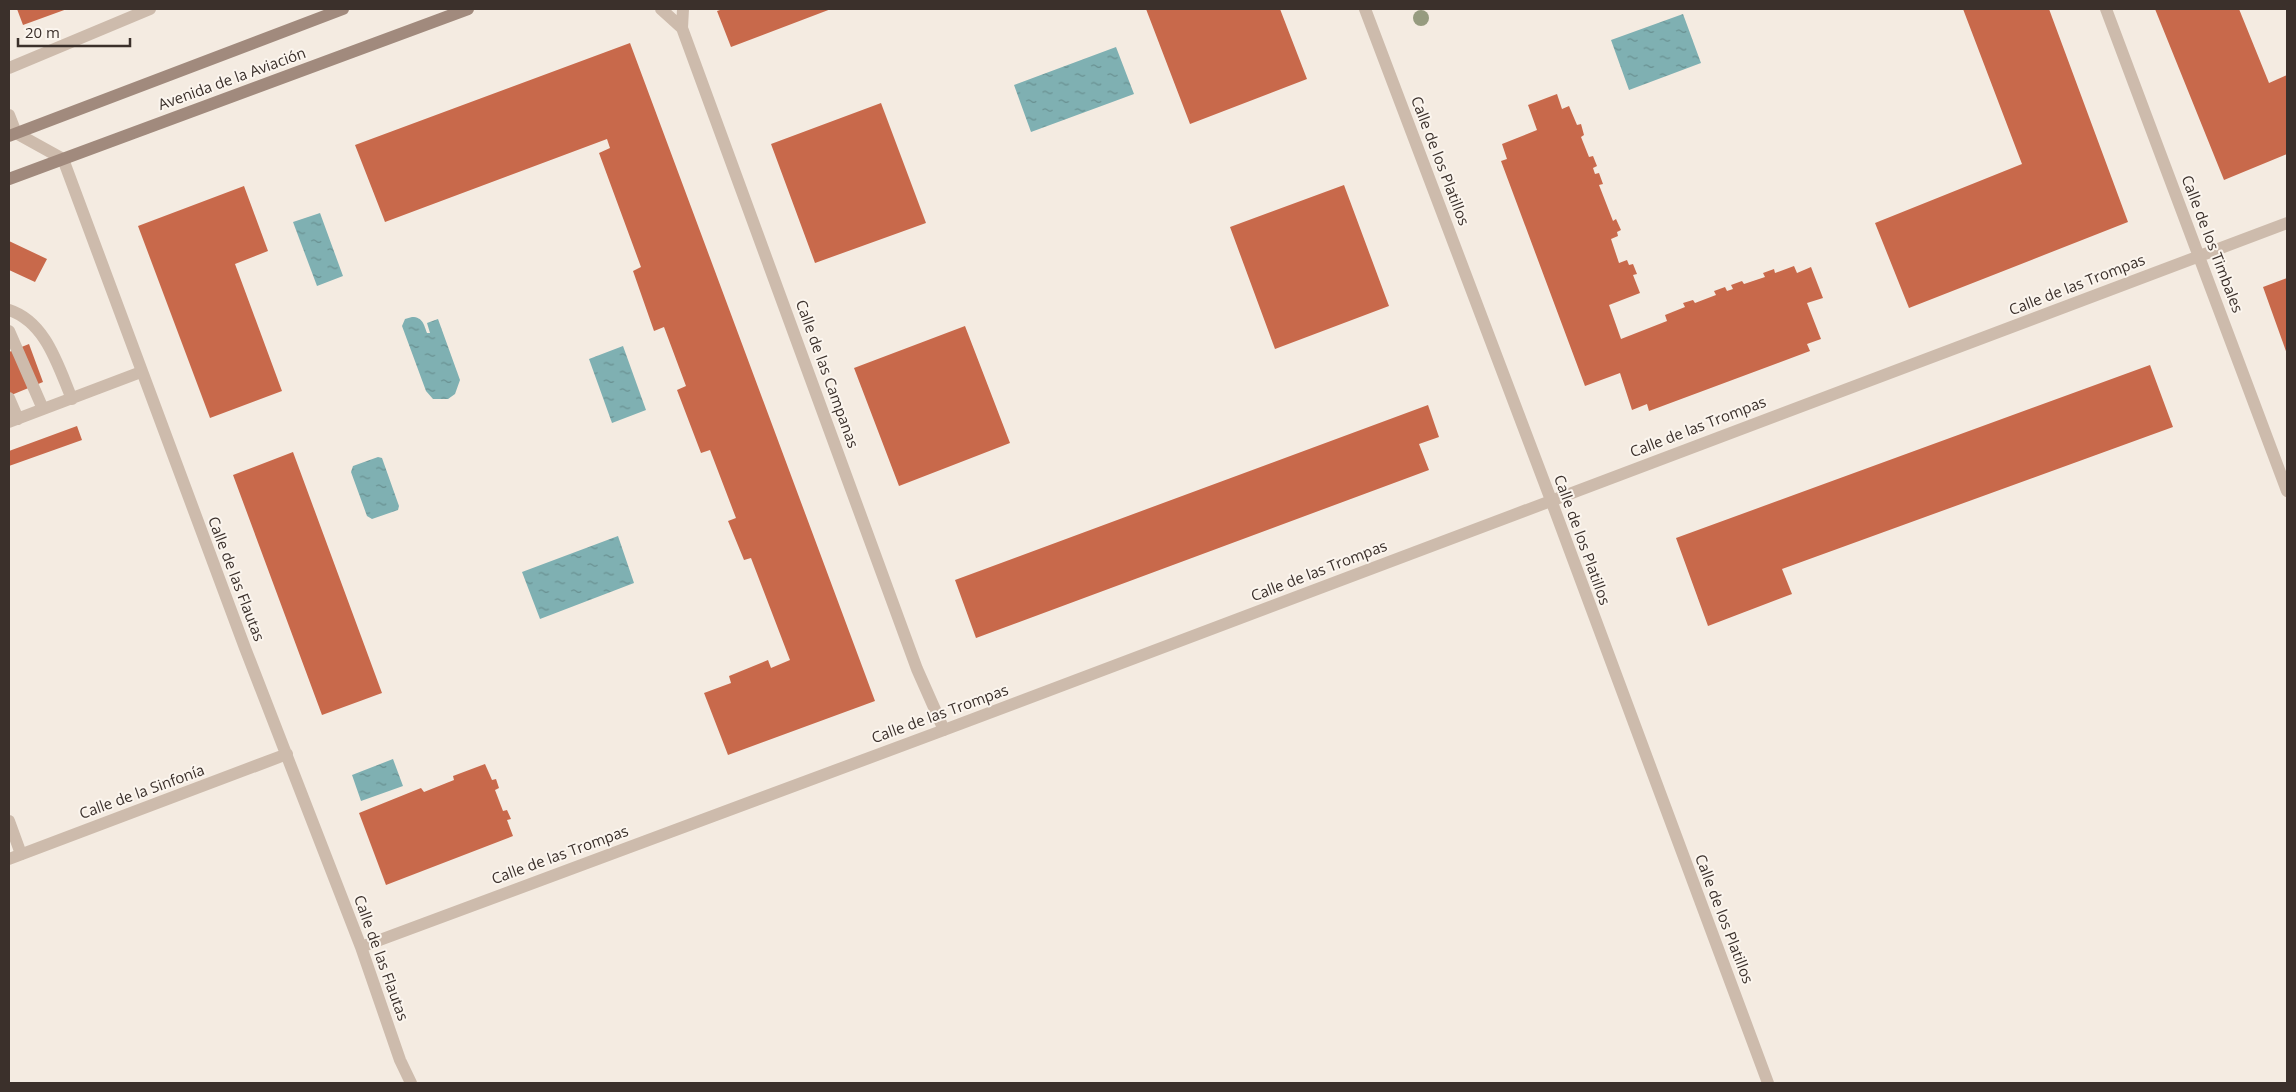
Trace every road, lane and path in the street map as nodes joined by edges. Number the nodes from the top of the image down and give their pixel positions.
1 (150, 9) edge
2 (343, 9) edge
3 (468, 9) edge
4 (661, 9) edge
5 (683, 9) edge
6 (1364, 9) edge
7 (2106, 9) edge
8 (682, 28) junction
9 (9, 68) edge
10 (9, 115) edge
11 (13, 135) edge
12 (63, 159) junction
13 (9, 179) edge
14 (2287, 223) edge
15 (2199, 255) junction
16 (9, 310) edge
17 (9, 331) edge
18 (141, 372) junction
19 (9, 398) edge
20 (72, 399) junction
21 (43, 410) junction
22 (13, 420) edge
23 (2287, 491) edge
24 (1551, 500) junction
25 (944, 730) junction
26 (287, 754) junction
27 (9, 821) edge
28 (21, 854) junction
29 (9, 859) edge
30 (361, 947) junction
31 (400, 1060) junction
32 (405, 1083) edge
33 (411, 1083) edge
34 (1768, 1083) edge

1 - 9 street
2 - 11 main road, Avenida de la Aviación
3 - 12 main road, Avenida de la Aviación
4 - 8 street, Calle de las Campanas
5 - 8 street, Calle de las Campanas
6 - 24 street, Calle de los Platillos
7 - 15 street, Calle de los Timbales
8 - 25 street, Calle de las Campanas
10 - 11 street
11 - 12 street
12 - 13 main road, Avenida de la Aviación
12 - 18 street, Calle de las Flautas
14 - 15 street, Calle de las Trompas
15 - 23 street, Calle de los Timbales
15 - 24 street, Calle de las Trompas
16 - 20 street
17 - 21 street
18 - 20 street
18 - 26 street, Calle de las Flautas
19 - 22 street
20 - 21 street
21 - 22 street
24 - 25 street, Calle de las Trompas
24 - 34 street, Calle de los Platillos
25 - 30 street, Calle de las Trompas
26 - 28 street, Calle de la Sinfonía
26 - 30 street, Calle de las Flautas
27 - 28 street
28 - 29 street, Calle de la Sinfonía
30 - 31 street, Calle de las Flautas
31 - 32 street, Calle de las Flautas
31 - 33 street, Calle de las Flautas

